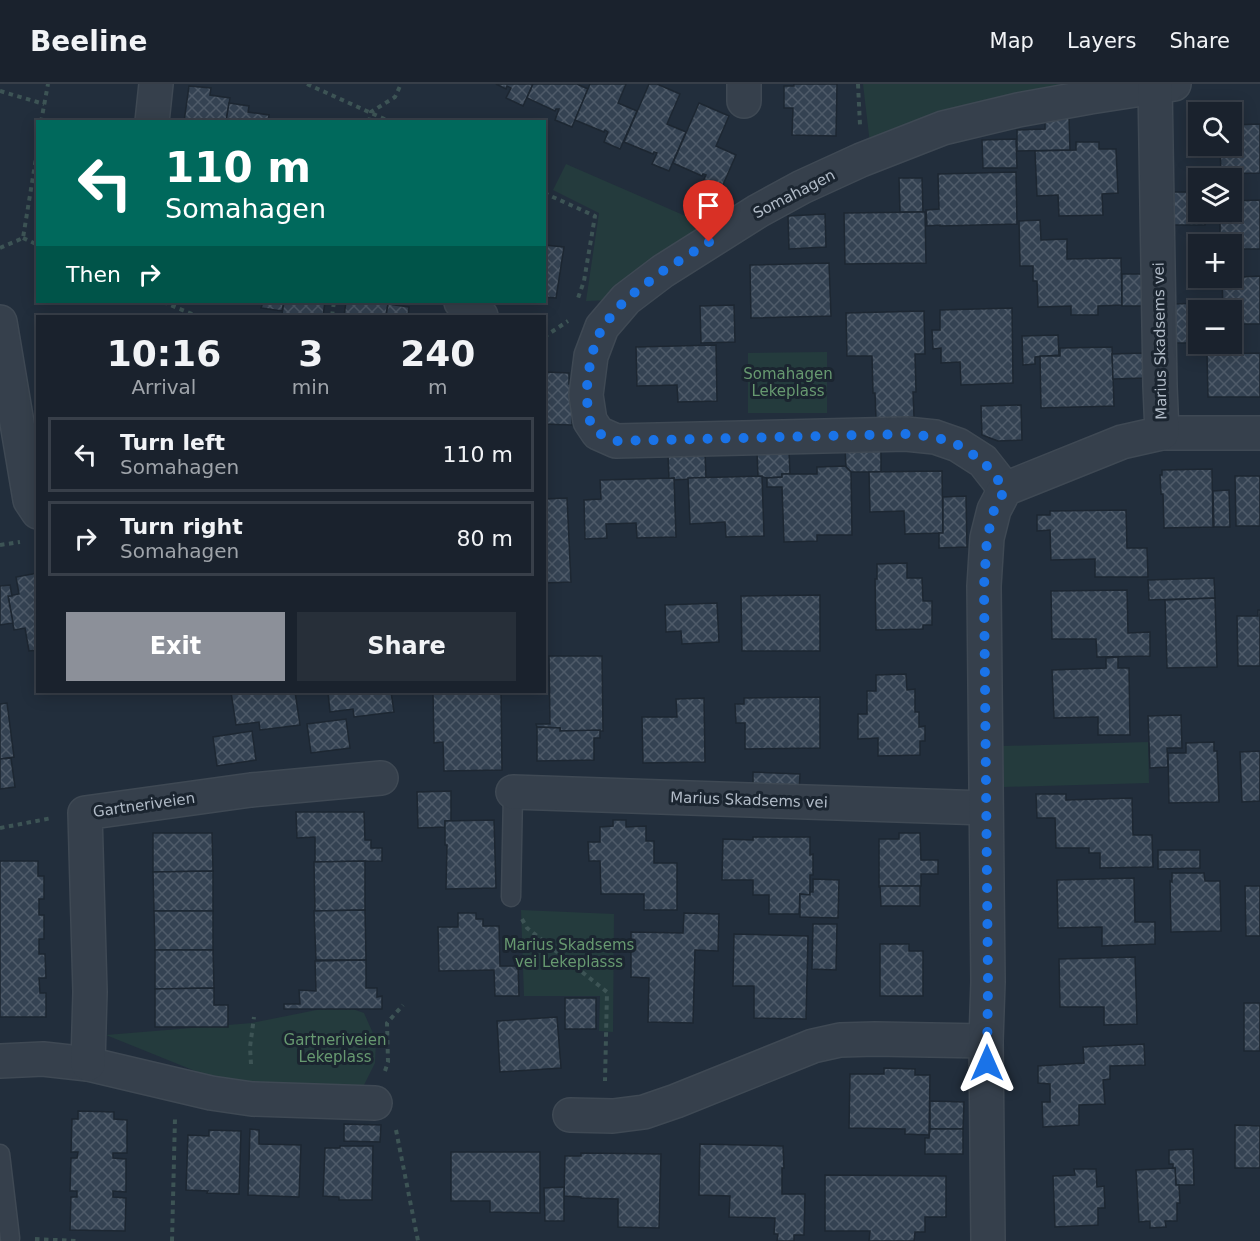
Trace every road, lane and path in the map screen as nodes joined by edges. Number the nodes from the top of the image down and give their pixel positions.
1 (48, 84) edge
2 (156, 84) edge
3 (307, 84) edge
4 (401, 84) edge
5 (1162, 85) edge
6 (0, 91) edge
7 (44, 104) junction
8 (371, 112) junction
9 (41, 120) edge
10 (152, 120) edge
11 (369, 120) edge
12 (387, 120) edge
13 (36, 158) edge
14 (546, 194) edge
15 (23, 238) junction
16 (36, 244) edge
17 (0, 248) edge
18 (165, 303) edge
19 (462, 303) edge
20 (575, 308) dead end
21 (195, 315) edge
22 (480, 315) edge
23 (572, 317) dead end
24 (0, 322) edge
25 (546, 336) edge
26 (1162, 433) junction
27 (1260, 433) edge
28 (1005, 489) junction
29 (36, 509) edge
30 (381, 778) dead end
31 (513, 792) joint
32 (986, 808) junction
33 (85, 813) junction
34 (0, 828) edge
35 (511, 897) joint
36 (403, 1005) dead end
37 (254, 1017) dead end
38 (986, 1041) junction
39 (0, 1061) edge
40 (88, 1064) junction
41 (176, 1084) junction
42 (252, 1099) junction
43 (375, 1103) junction
44 (570, 1115) dead end
45 (613, 1116) junction
46 (0, 1154) edge
47 (10, 1238) joint
48 (76, 1241) edge
49 (171, 1241) edge
50 (418, 1241) edge
51 (988, 1241) edge

1 - 7 path
2 - 10 street
3 - 8 path
4 - 8 path
5 - 26 street, Marius Skadsems vei
5 - 28 street, Somahagen
6 - 7 path
7 - 9 path
8 - 11 path
8 - 12 path
13 - 15 path
14 - 20 path
15 - 16 path
15 - 17 path
18 - 21 path
19 - 22 street
23 - 25 path
24 - 29 street
26 - 27 street
26 - 28 street, Marius Skadsems vei
28 - 32 street
30 - 33 street, Gartneriveien
31 - 32 street, Marius Skadsems vei
31 - 35 lane
32 - 38 street
33 - 34 path
33 - 40 street, Gartneriveien
35 - 45 path
36 - 43 path
37 - 42 path
38 - 45 street
38 - 51 street
39 - 40 street
40 - 41 street
41 - 42 street
41 - 49 path
42 - 43 street
43 - 50 path
44 - 45 street
46 - 47 lane
47 - 48 path

